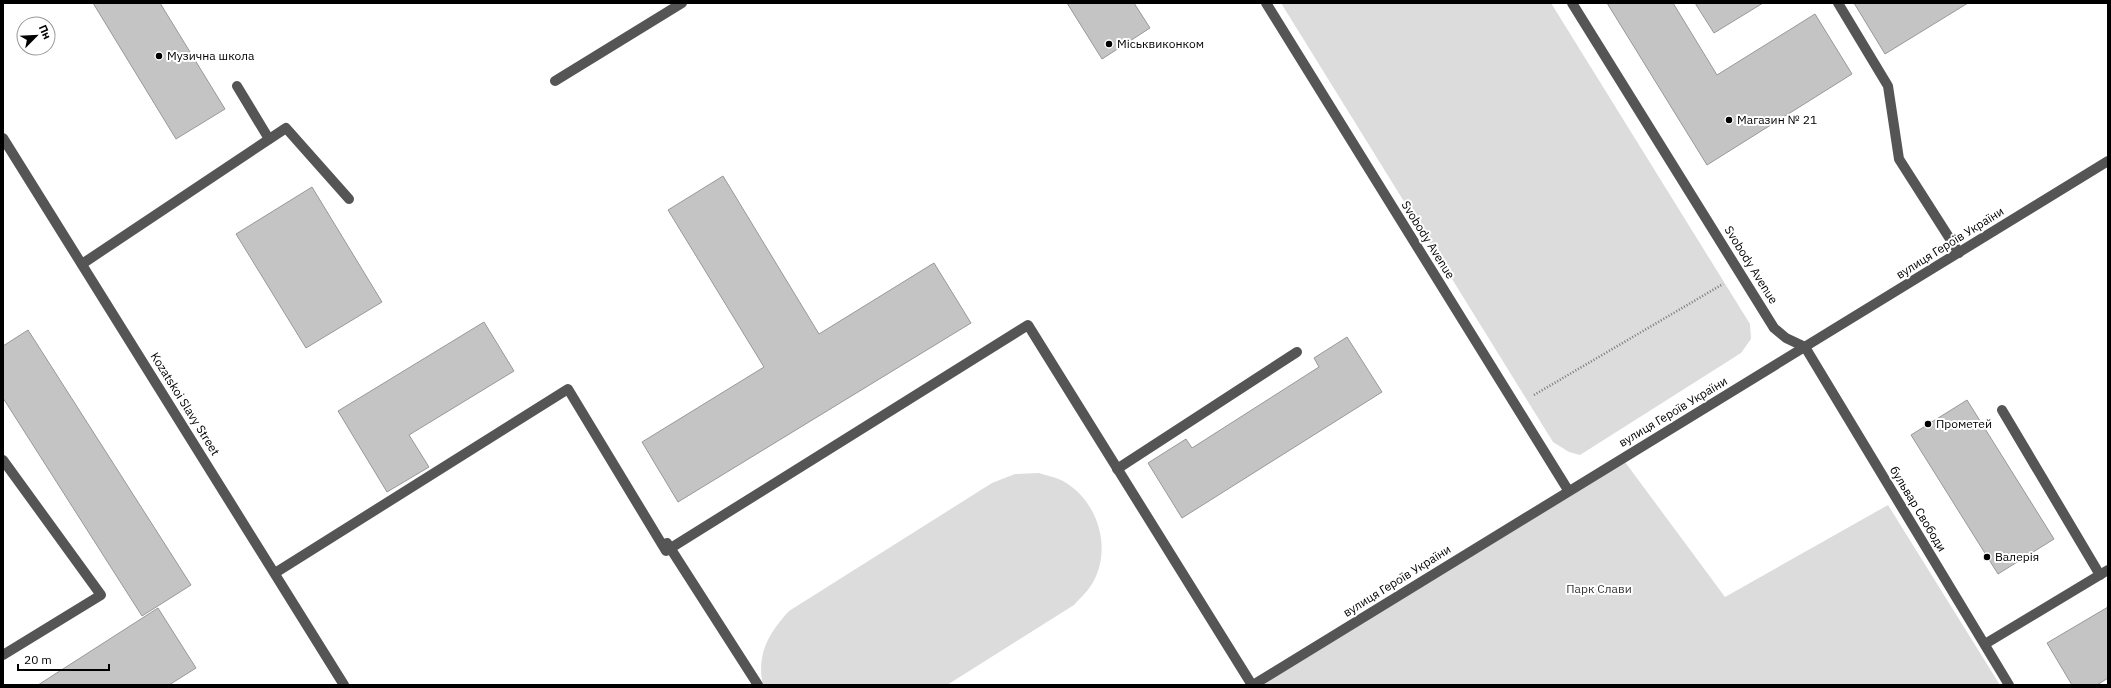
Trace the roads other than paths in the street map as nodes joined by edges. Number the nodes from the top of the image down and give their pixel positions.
1 (682, 3) edge
2 (1266, 3) edge
3 (1572, 3) edge
4 (1838, 3) edge
5 (555, 81) dead end
6 (237, 86) dead end
7 (3, 138) edge
8 (269, 139) junction
9 (2108, 161) edge
10 (349, 199) dead end
11 (1959, 253) junction
12 (82, 264) junction
13 (1805, 347) junction
14 (1297, 352) dead end
15 (568, 389) junction
16 (2002, 410) dead end
17 (3, 460) edge
18 (1117, 469) junction
19 (1568, 490) junction
20 (275, 573) junction
21 (2104, 573) edge
22 (1985, 644) junction
23 (3, 655) edge
24 (344, 685) edge
25 (758, 685) edge
26 (1252, 685) edge
27 (2009, 685) edge

1 - 5 street
2 - 19 street, Svobody Avenue
3 - 13 street, Svobody Avenue
4 - 11 street
6 - 8 street
7 - 12 street, Kozatskoi Slavy Street
8 - 10 street
8 - 12 street
9 - 11 street, вулиця Героїв України
11 - 13 street, вулиця Героїв України
12 - 20 street, Kozatskoi Slavy Street
13 - 19 street, вулиця Героїв України
13 - 22 street, бульвар Свободи
14 - 18 street
15 - 18 street
15 - 20 street
15 - 25 street
16 - 21 street
17 - 23 street
18 - 26 street
19 - 26 street, вулиця Героїв України
20 - 24 street, Kozatskoi Slavy Street
21 - 22 street
22 - 27 street, бульвар Свободи

